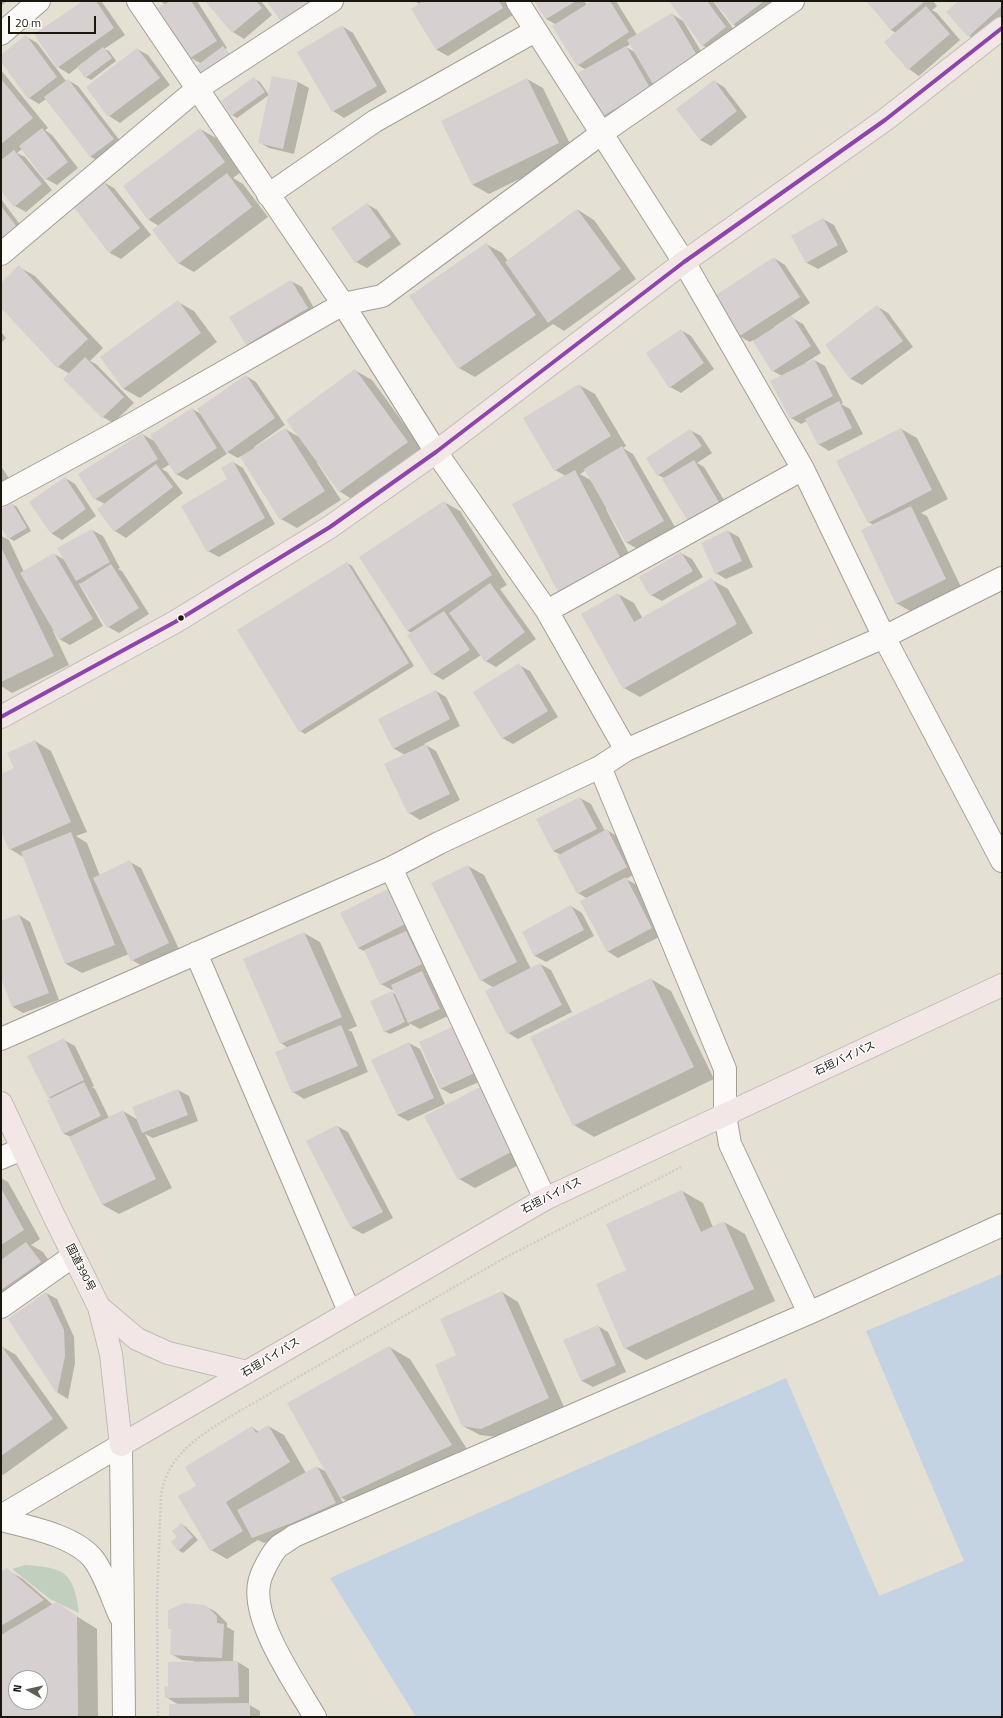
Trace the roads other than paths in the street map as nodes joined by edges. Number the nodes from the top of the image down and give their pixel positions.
1 (39, 1) edge
2 (138, 1) edge
3 (332, 1) edge
4 (517, 1) edge
5 (793, 1) edge
6 (1002, 28) edge
7 (535, 31) junction
8 (1, 34) edge
9 (197, 89) junction
10 (602, 134) junction
11 (268, 194) junction
12 (1, 254) edge
13 (684, 262) junction
14 (343, 304) junction
15 (436, 452) junction
16 (803, 469) junction
17 (1, 495) edge
18 (1002, 578) edge
19 (547, 610) junction
20 (884, 637) junction
21 (1, 717) edge
22 (626, 750) junction
23 (600, 767) junction
24 (1002, 861) edge
25 (390, 868) junction
26 (196, 953) junction
27 (1002, 985) edge
28 (1, 1039) edge
29 (1, 1103) edge
30 (725, 1115) junction
31 (22, 1149) junction
32 (1, 1158) edge
33 (545, 1199) junction
34 (1002, 1225) edge
35 (73, 1256) junction
36 (1, 1307) edge
37 (99, 1307) junction
38 (349, 1311) junction
39 (809, 1313) junction
40 (248, 1372) junction
41 (121, 1445) junction
42 (1, 1516) edge
43 (1, 1520) edge
44 (124, 1624) junction
45 (124, 1717) edge
46 (315, 1717) edge

1 - 8 street
2 - 9 street
3 - 9 street
4 - 7 street
5 - 10 street
6 - 13 highway
7 - 10 street
7 - 11 street
9 - 11 street
9 - 12 street
10 - 13 street
10 - 14 street
11 - 14 street
13 - 15 highway
13 - 16 street
14 - 15 street
14 - 17 street
15 - 19 street
15 - 21 highway
16 - 19 street
16 - 20 street
18 - 20 street
19 - 22 street
20 - 22 street
20 - 24 street
22 - 23 street
23 - 25 street
23 - 30 street
25 - 26 street
25 - 33 street
26 - 28 street
26 - 38 street
27 - 30 highway, 石垣バイパス
29 - 31 highway, 国道390号
30 - 33 highway, 石垣バイパス
30 - 39 street
31 - 32 street
31 - 35 highway, 国道390号
33 - 38 highway, 石垣バイパス
34 - 39 street
35 - 36 street
35 - 37 highway, 国道390号
37 - 40 highway
37 - 41 highway, 国道390号
38 - 40 highway, 石垣バイパス
39 - 46 street
40 - 41 highway, 石垣バイパス
41 - 42 street
41 - 44 street
43 - 44 street
44 - 45 street

